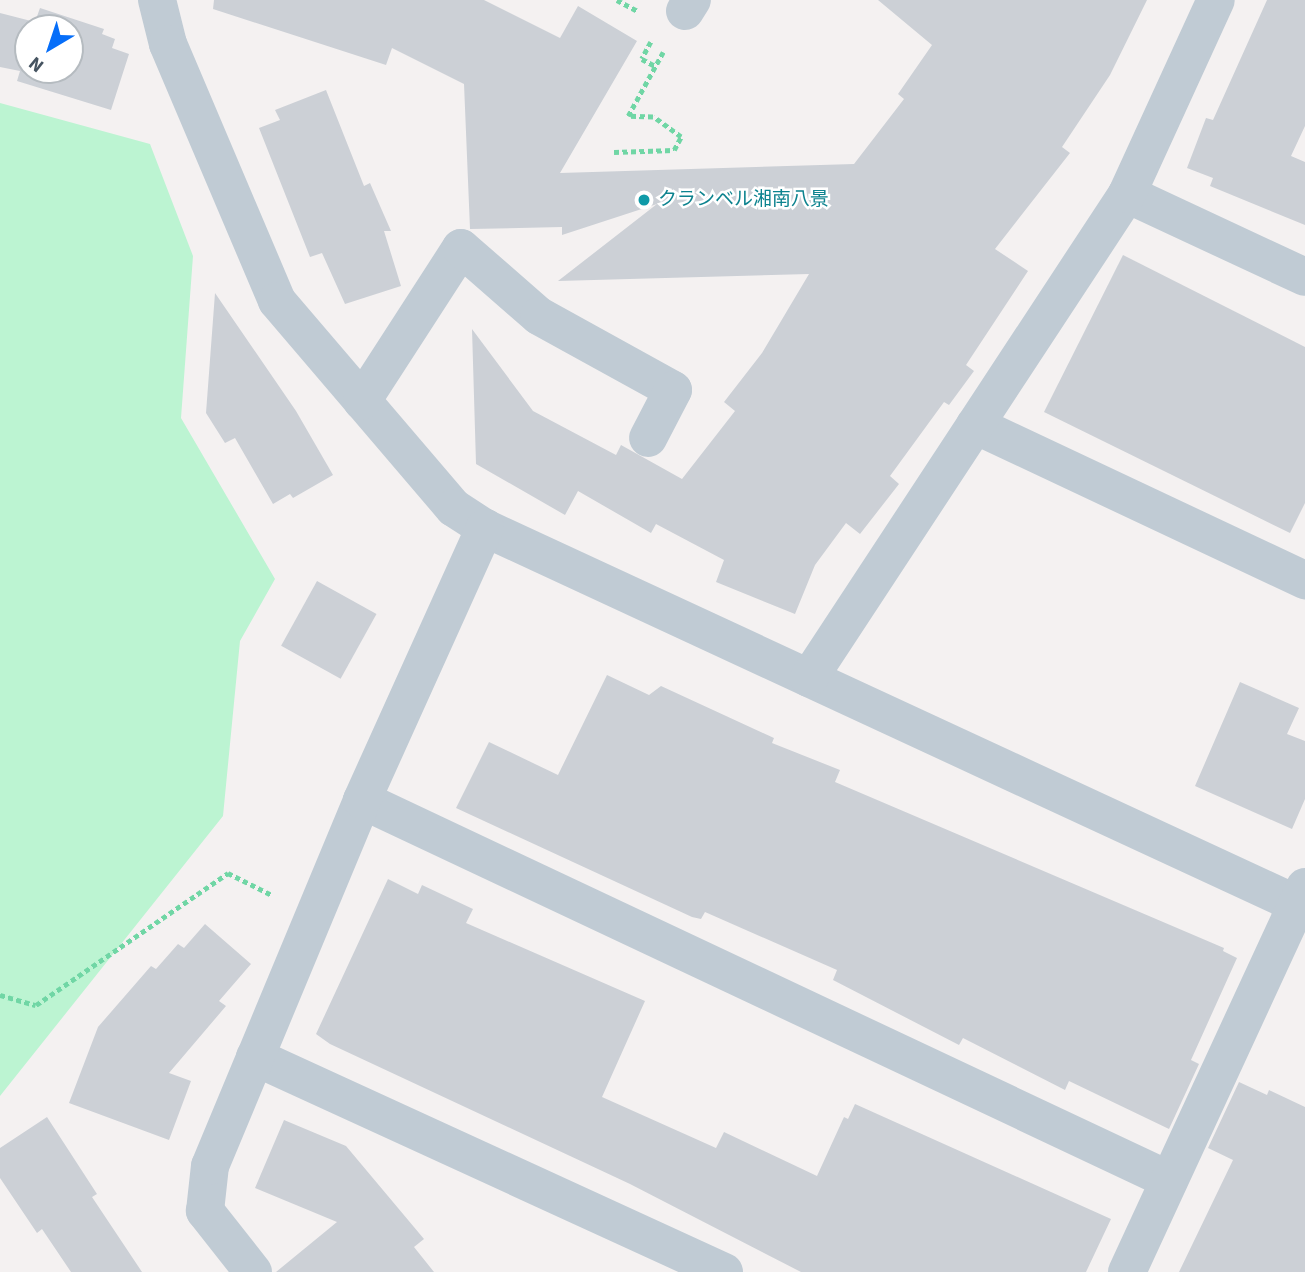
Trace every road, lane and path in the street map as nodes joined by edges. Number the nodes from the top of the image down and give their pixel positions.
1 (157, 0) edge
2 (1216, 0) edge
3 (688, 6) edge
4 (614, 152) dead end
5 (1127, 194) junction
6 (1305, 277) edge
7 (362, 401) junction
8 (975, 425) junction
9 (648, 438) dead end
10 (485, 528) junction
11 (1305, 580) edge
12 (809, 678) junction
13 (362, 800) junction
14 (228, 873) dead end
15 (1302, 900) edge
16 (0, 995) edge
17 (255, 1057) junction
18 (1169, 1180) junction
19 (253, 1272) edge
20 (724, 1272) edge
21 (1126, 1272) edge

1 - 7 street
2 - 5 street
3 - 4 path
5 - 6 street
5 - 8 street
7 - 9 street
7 - 10 street
8 - 11 street
8 - 12 street
10 - 12 street
10 - 13 street
12 - 15 street
13 - 17 street
13 - 18 street
14 - 16 path
15 - 18 street
17 - 19 street
17 - 20 street
18 - 21 street

